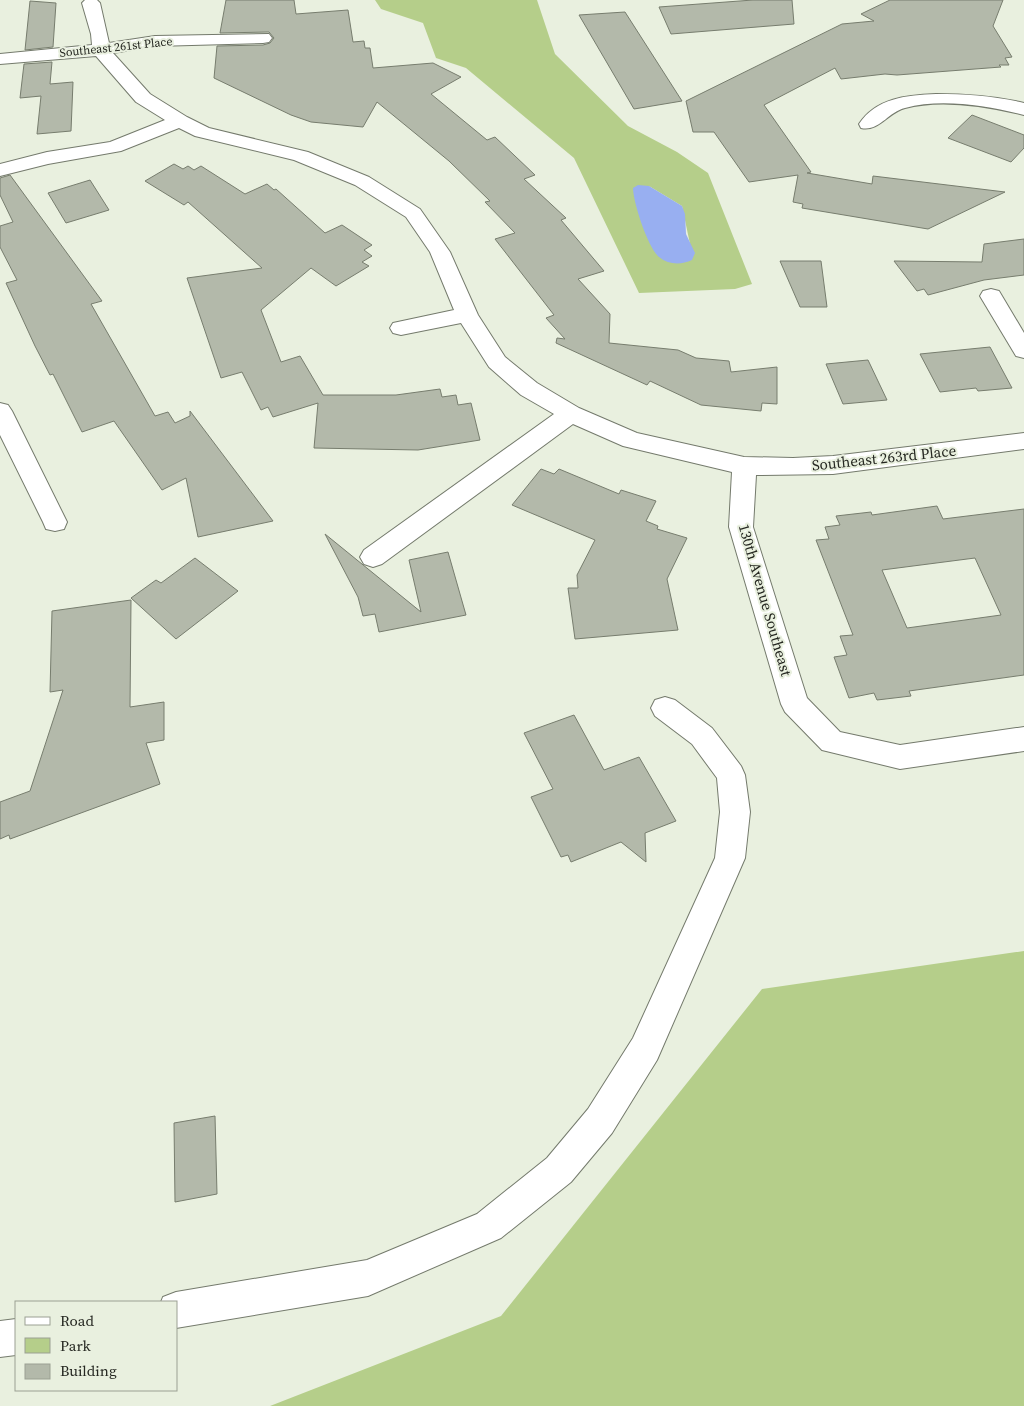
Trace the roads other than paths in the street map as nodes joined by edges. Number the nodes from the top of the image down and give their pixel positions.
1 (91, 3) dead end
2 (263, 38) dead end
3 (100, 50) junction
4 (0, 59) edge
5 (1024, 108) edge
6 (180, 121) junction
7 (868, 124) dead end
8 (0, 170) edge
9 (991, 296) dead end
10 (467, 314) junction
11 (401, 328) dead end
12 (1024, 351) edge
13 (0, 411) edge
14 (571, 414) junction
15 (1024, 441) edge
16 (744, 466) junction
17 (55, 522) dead end
18 (373, 557) dead end
19 (665, 708) dead end
20 (1024, 739) edge
21 (178, 1310) edge
22 (15, 1336) edge
23 (0, 1339) edge

1 - 3 street
2 - 3 street, Southeast 261st Place
3 - 4 street, Southeast 261st Place
3 - 6 street, Southeast 263rd Place
5 - 7 street
6 - 8 street
6 - 10 street, Southeast 263rd Place
9 - 12 street
10 - 11 street
10 - 14 street, Southeast 263rd Place
13 - 17 street
14 - 16 street, Southeast 263rd Place
14 - 18 street
15 - 16 street, Southeast 263rd Place
16 - 20 street, 130th Avenue Southeast
19 - 21 street
22 - 23 street

